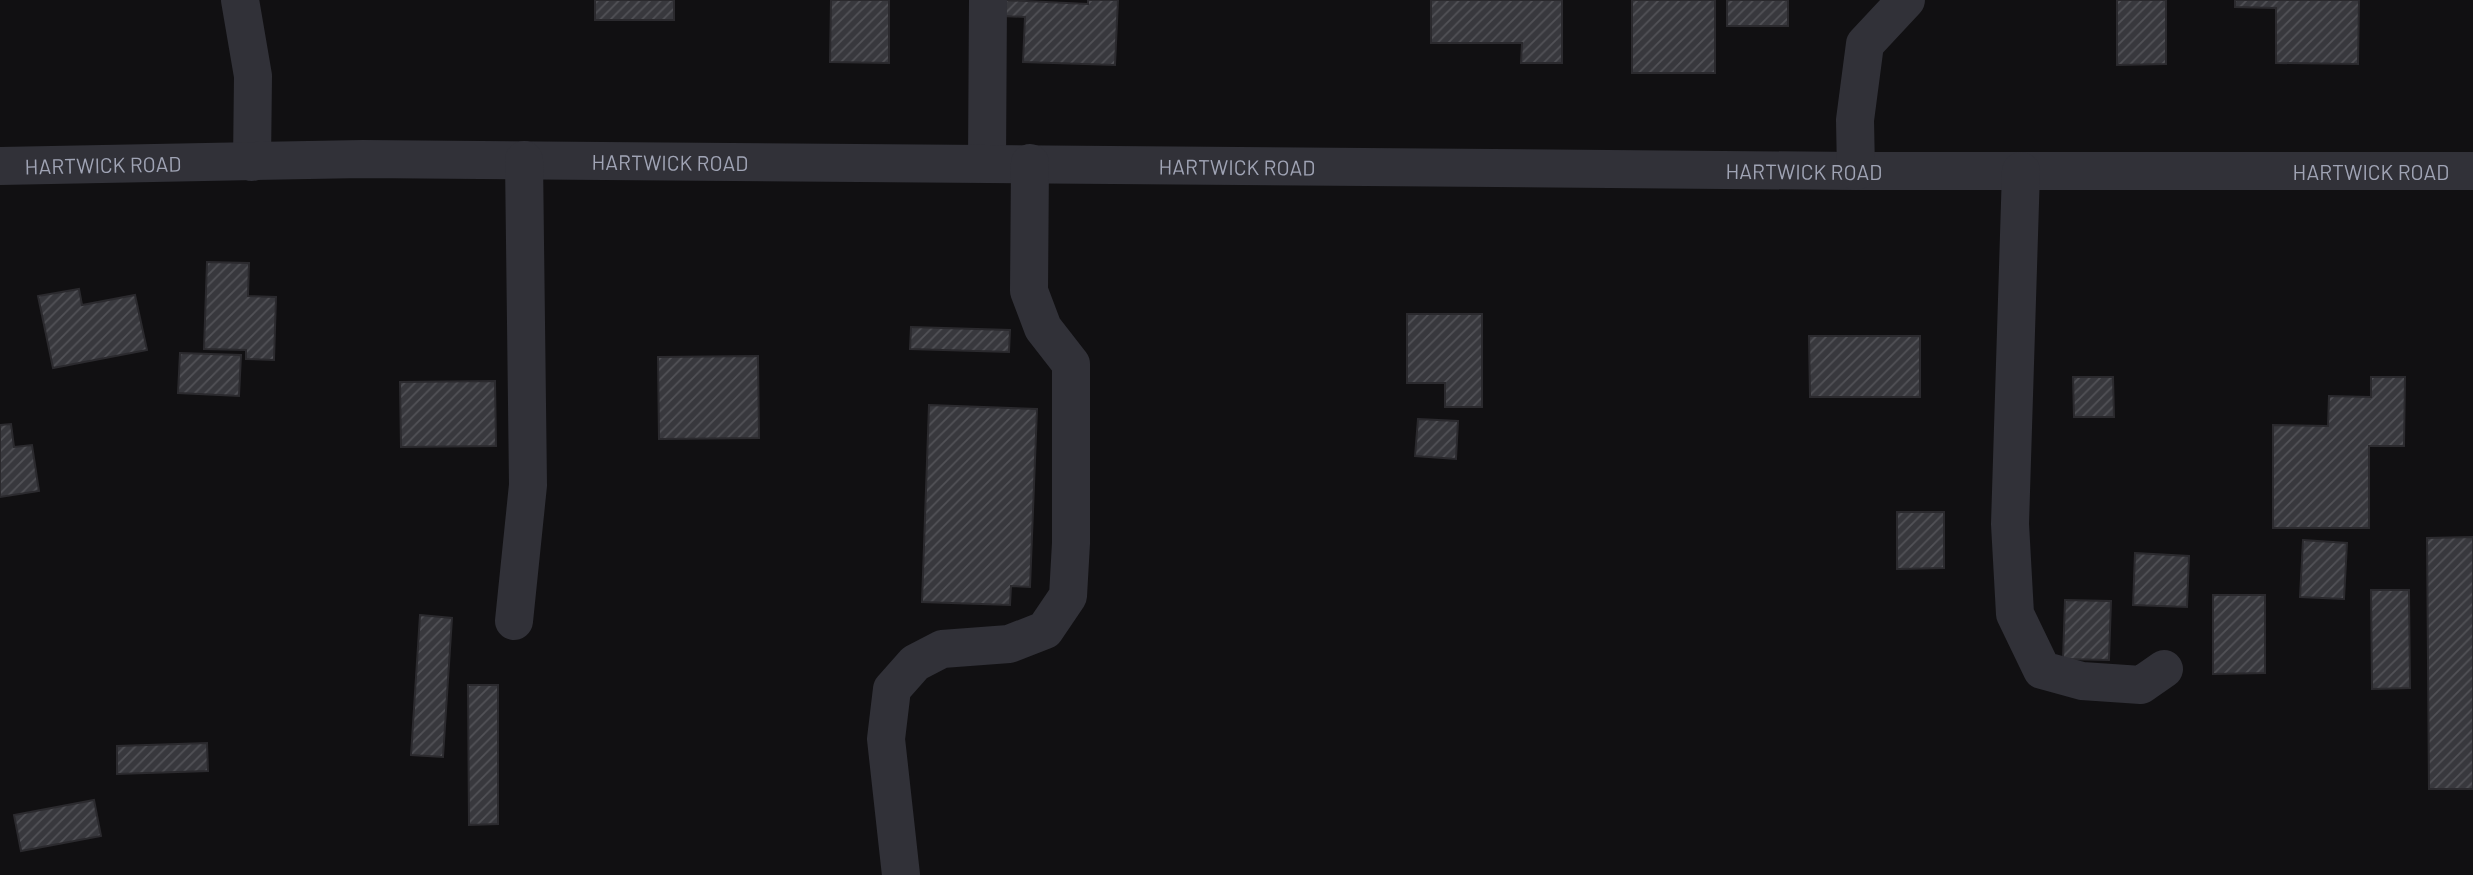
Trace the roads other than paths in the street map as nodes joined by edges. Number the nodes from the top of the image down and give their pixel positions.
1 (240, 0) edge
2 (988, 0) edge
3 (1906, 0) edge
4 (524, 160) junction
5 (252, 162) junction
6 (987, 162) junction
7 (1030, 163) junction
8 (0, 166) edge
9 (1856, 171) junction
10 (2021, 171) junction
11 (2473, 171) edge
12 (514, 621) dead end
13 (2164, 669) dead end
14 (901, 875) edge

1 - 5 street
2 - 6 street
3 - 9 street
4 - 5 street, HARTWICK ROAD
4 - 6 street, HARTWICK ROAD
4 - 12 street
5 - 8 street, HARTWICK ROAD
6 - 7 street, HARTWICK ROAD
7 - 9 street, HARTWICK ROAD
7 - 14 street
9 - 10 street, HARTWICK ROAD
10 - 11 street, HARTWICK ROAD
10 - 13 street

